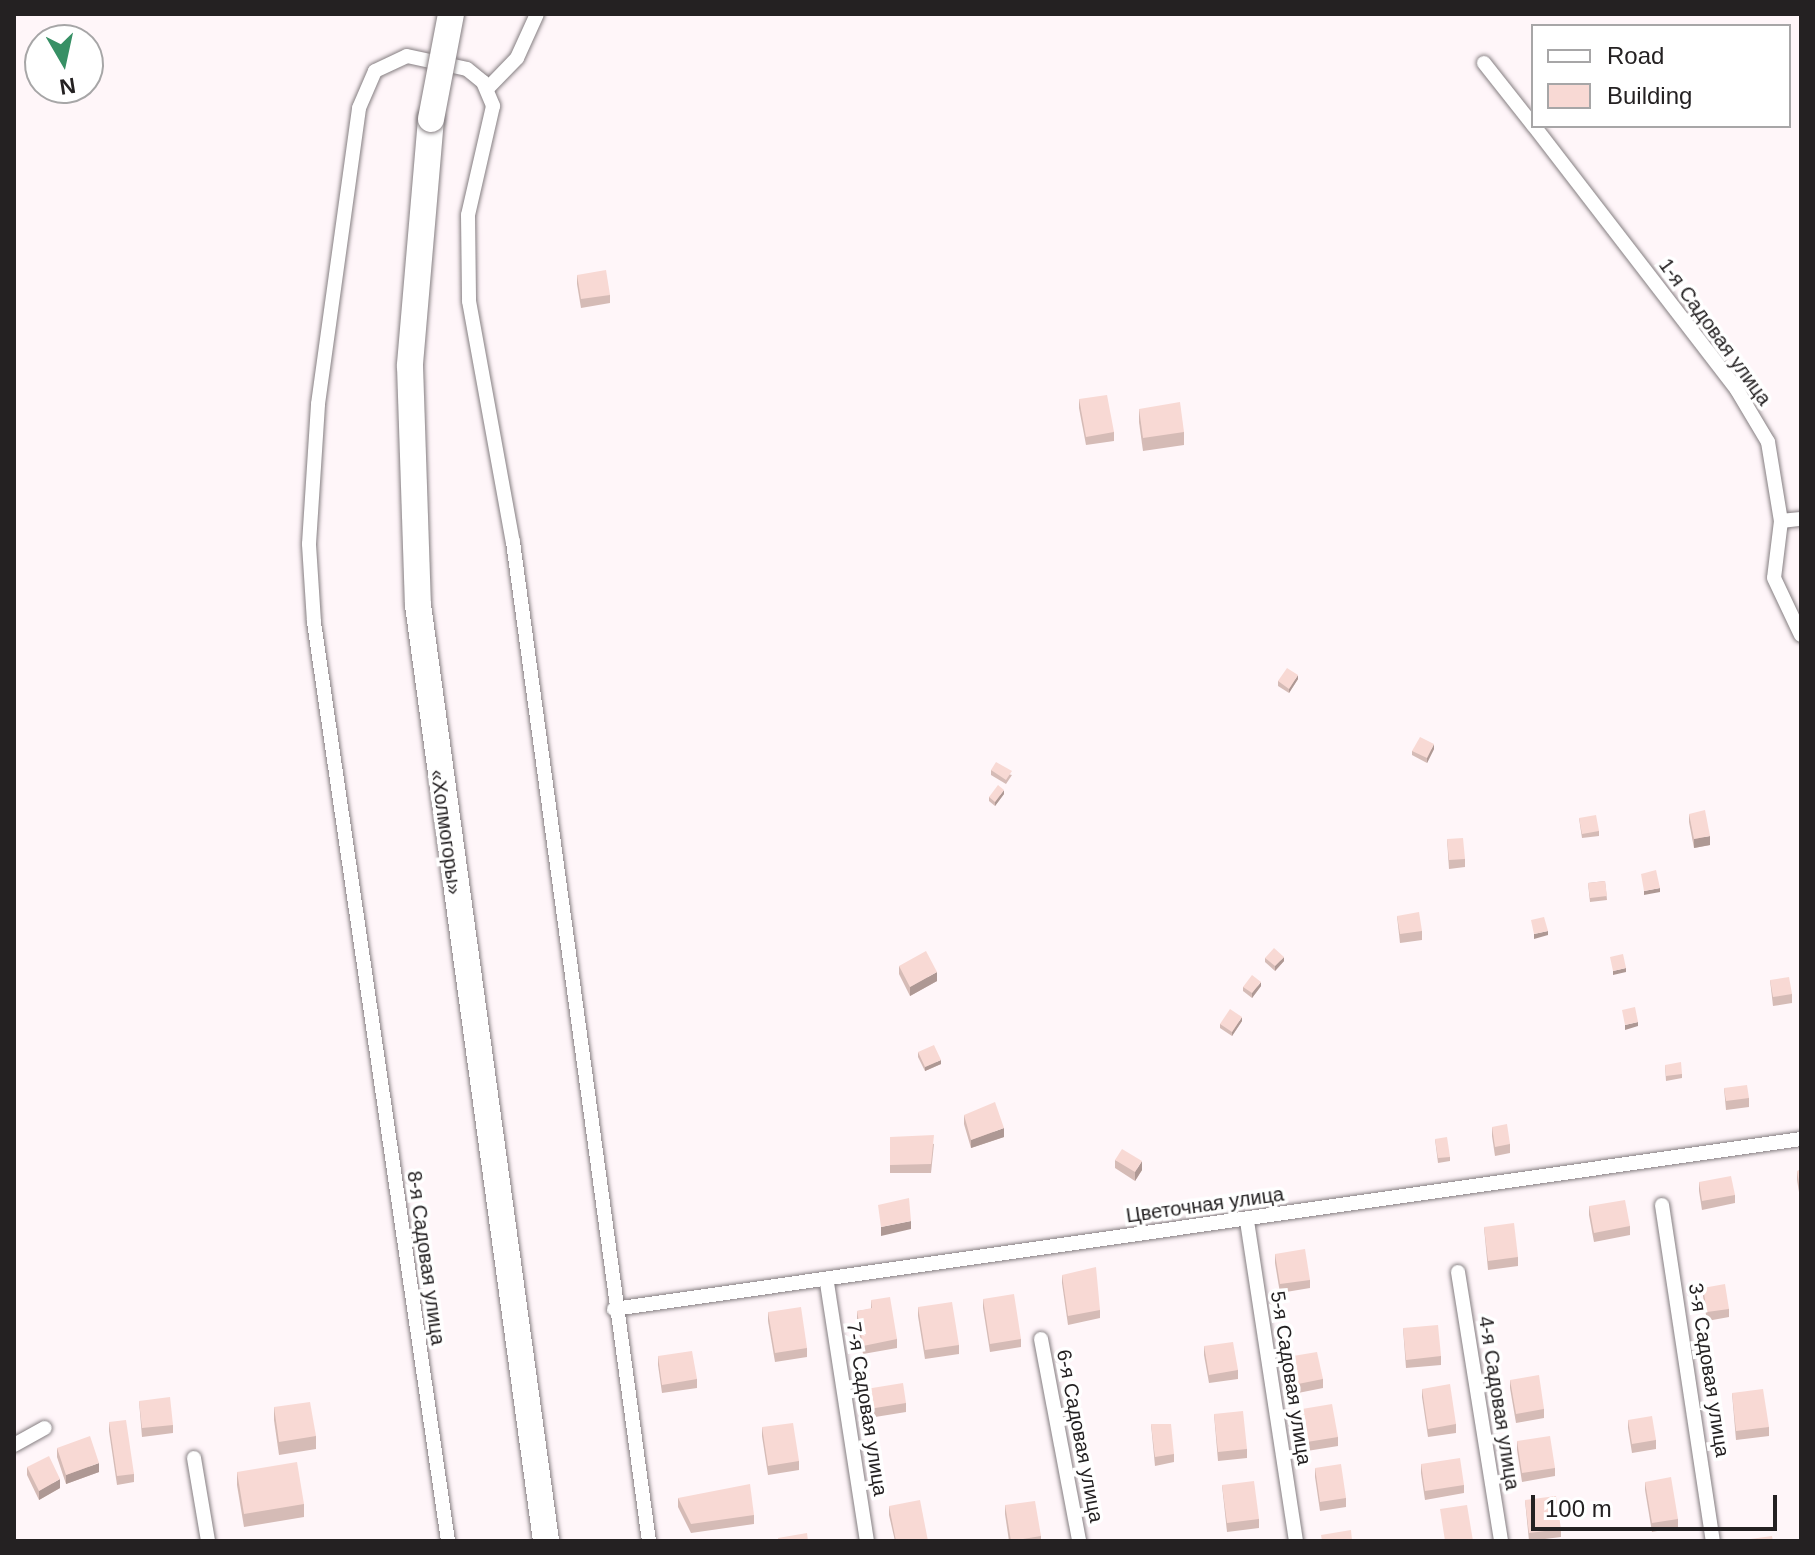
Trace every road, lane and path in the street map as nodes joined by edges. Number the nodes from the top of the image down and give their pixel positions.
1 (451, 14) edge
2 (537, 14) edge
3 (1484, 63) dead end
4 (487, 89) junction
5 (1531, 123) edge
6 (1535, 128) edge
7 (1801, 519) edge
8 (1781, 521) junction
9 (1801, 635) edge
10 (1801, 1139) edge
11 (1662, 1205) dead end
12 (1247, 1221) junction
13 (1458, 1272) dead end
14 (827, 1283) junction
15 (614, 1309) junction
16 (1041, 1339) dead end
17 (45, 1428) dead end
18 (14, 1445) edge
19 (194, 1458) dead end
20 (208, 1541) edge
21 (448, 1541) edge
22 (546, 1541) edge
23 (649, 1541) edge
24 (867, 1541) edge
25 (1079, 1541) edge
26 (1296, 1541) edge
27 (1501, 1541) edge
28 (1713, 1541) edge

1 - 22 highway, «Холмогоры», bridge
2 - 4 street
3 - 5 street, 1-я Садовая улица
4 - 15 street
4 - 21 street, 8-я Садовая улица
6 - 8 street, 1-я Садовая улица
7 - 8 street
8 - 9 street, 1-я Садовая улица
10 - 12 street, Цветочная улица
11 - 28 street, 3-я Садовая улица
12 - 14 street, Цветочная улица
12 - 26 street, 5-я Садовая улица
13 - 27 street, 4-я Садовая улица
14 - 15 street, Цветочная улица
14 - 24 street, 7-я Садовая улица
15 - 23 street
16 - 25 street, 6-я Садовая улица
17 - 18 street
19 - 20 street

